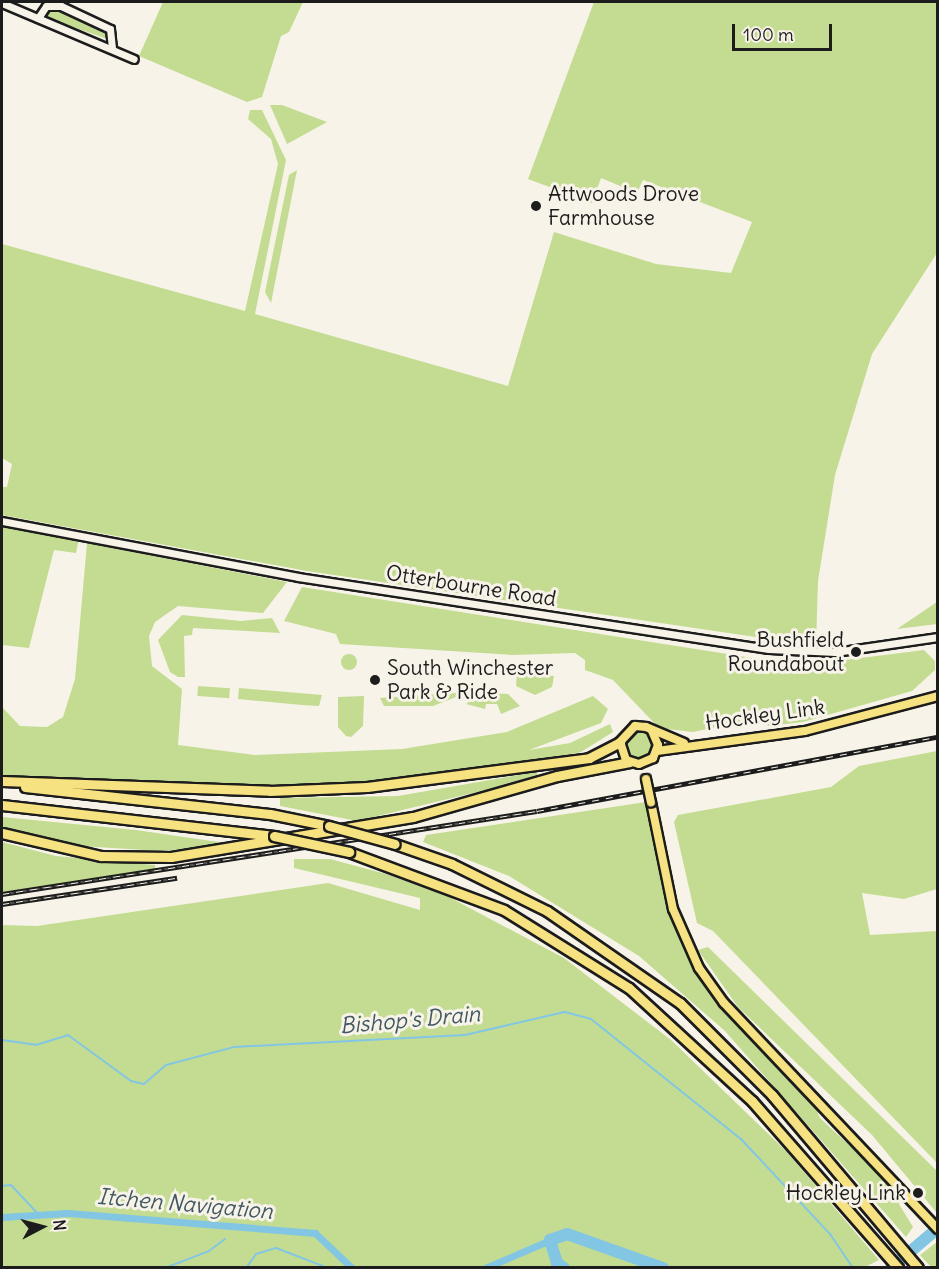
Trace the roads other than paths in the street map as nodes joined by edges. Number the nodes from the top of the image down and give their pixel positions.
1 (2, 3) edge
2 (15, 5) edge
3 (38, 18) junction
4 (112, 49) junction
5 (134, 59) dead end
6 (2, 521) edge
7 (938, 637) edge
8 (938, 691) edge
9 (938, 696) edge
10 (919, 701) junction
11 (652, 731) junction
12 (620, 742) junction
13 (685, 743) junction
14 (657, 751) junction
15 (650, 761) junction
16 (632, 763) junction
17 (646, 779) junction
18 (2, 782) edge
19 (2, 805) edge
20 (2, 833) edge
21 (938, 1229) edge
22 (898, 1268) edge
23 (918, 1268) edge

1 - 2 street
2 - 3 street
3 - 4 street
3 - 4 street
4 - 5 street
6 - 7 street, Otterbourne Road
8 - 10 main road, Hockley Link
9 - 10 main road, Hockley Link
10 - 13 main road, Hockley Link
11 - 12 main road
11 - 13 main road, Hockley Link
11 - 14 main road
12 - 16 main road
12 - 18 highway
13 - 14 main road, Hockley Link
14 - 15 main road
15 - 16 main road
15 - 17 main road
16 - 17 main road
16 - 20 highway
17 - 21 main road, bridge
18 - 23 highway, bridge
19 - 22 highway, bridge

